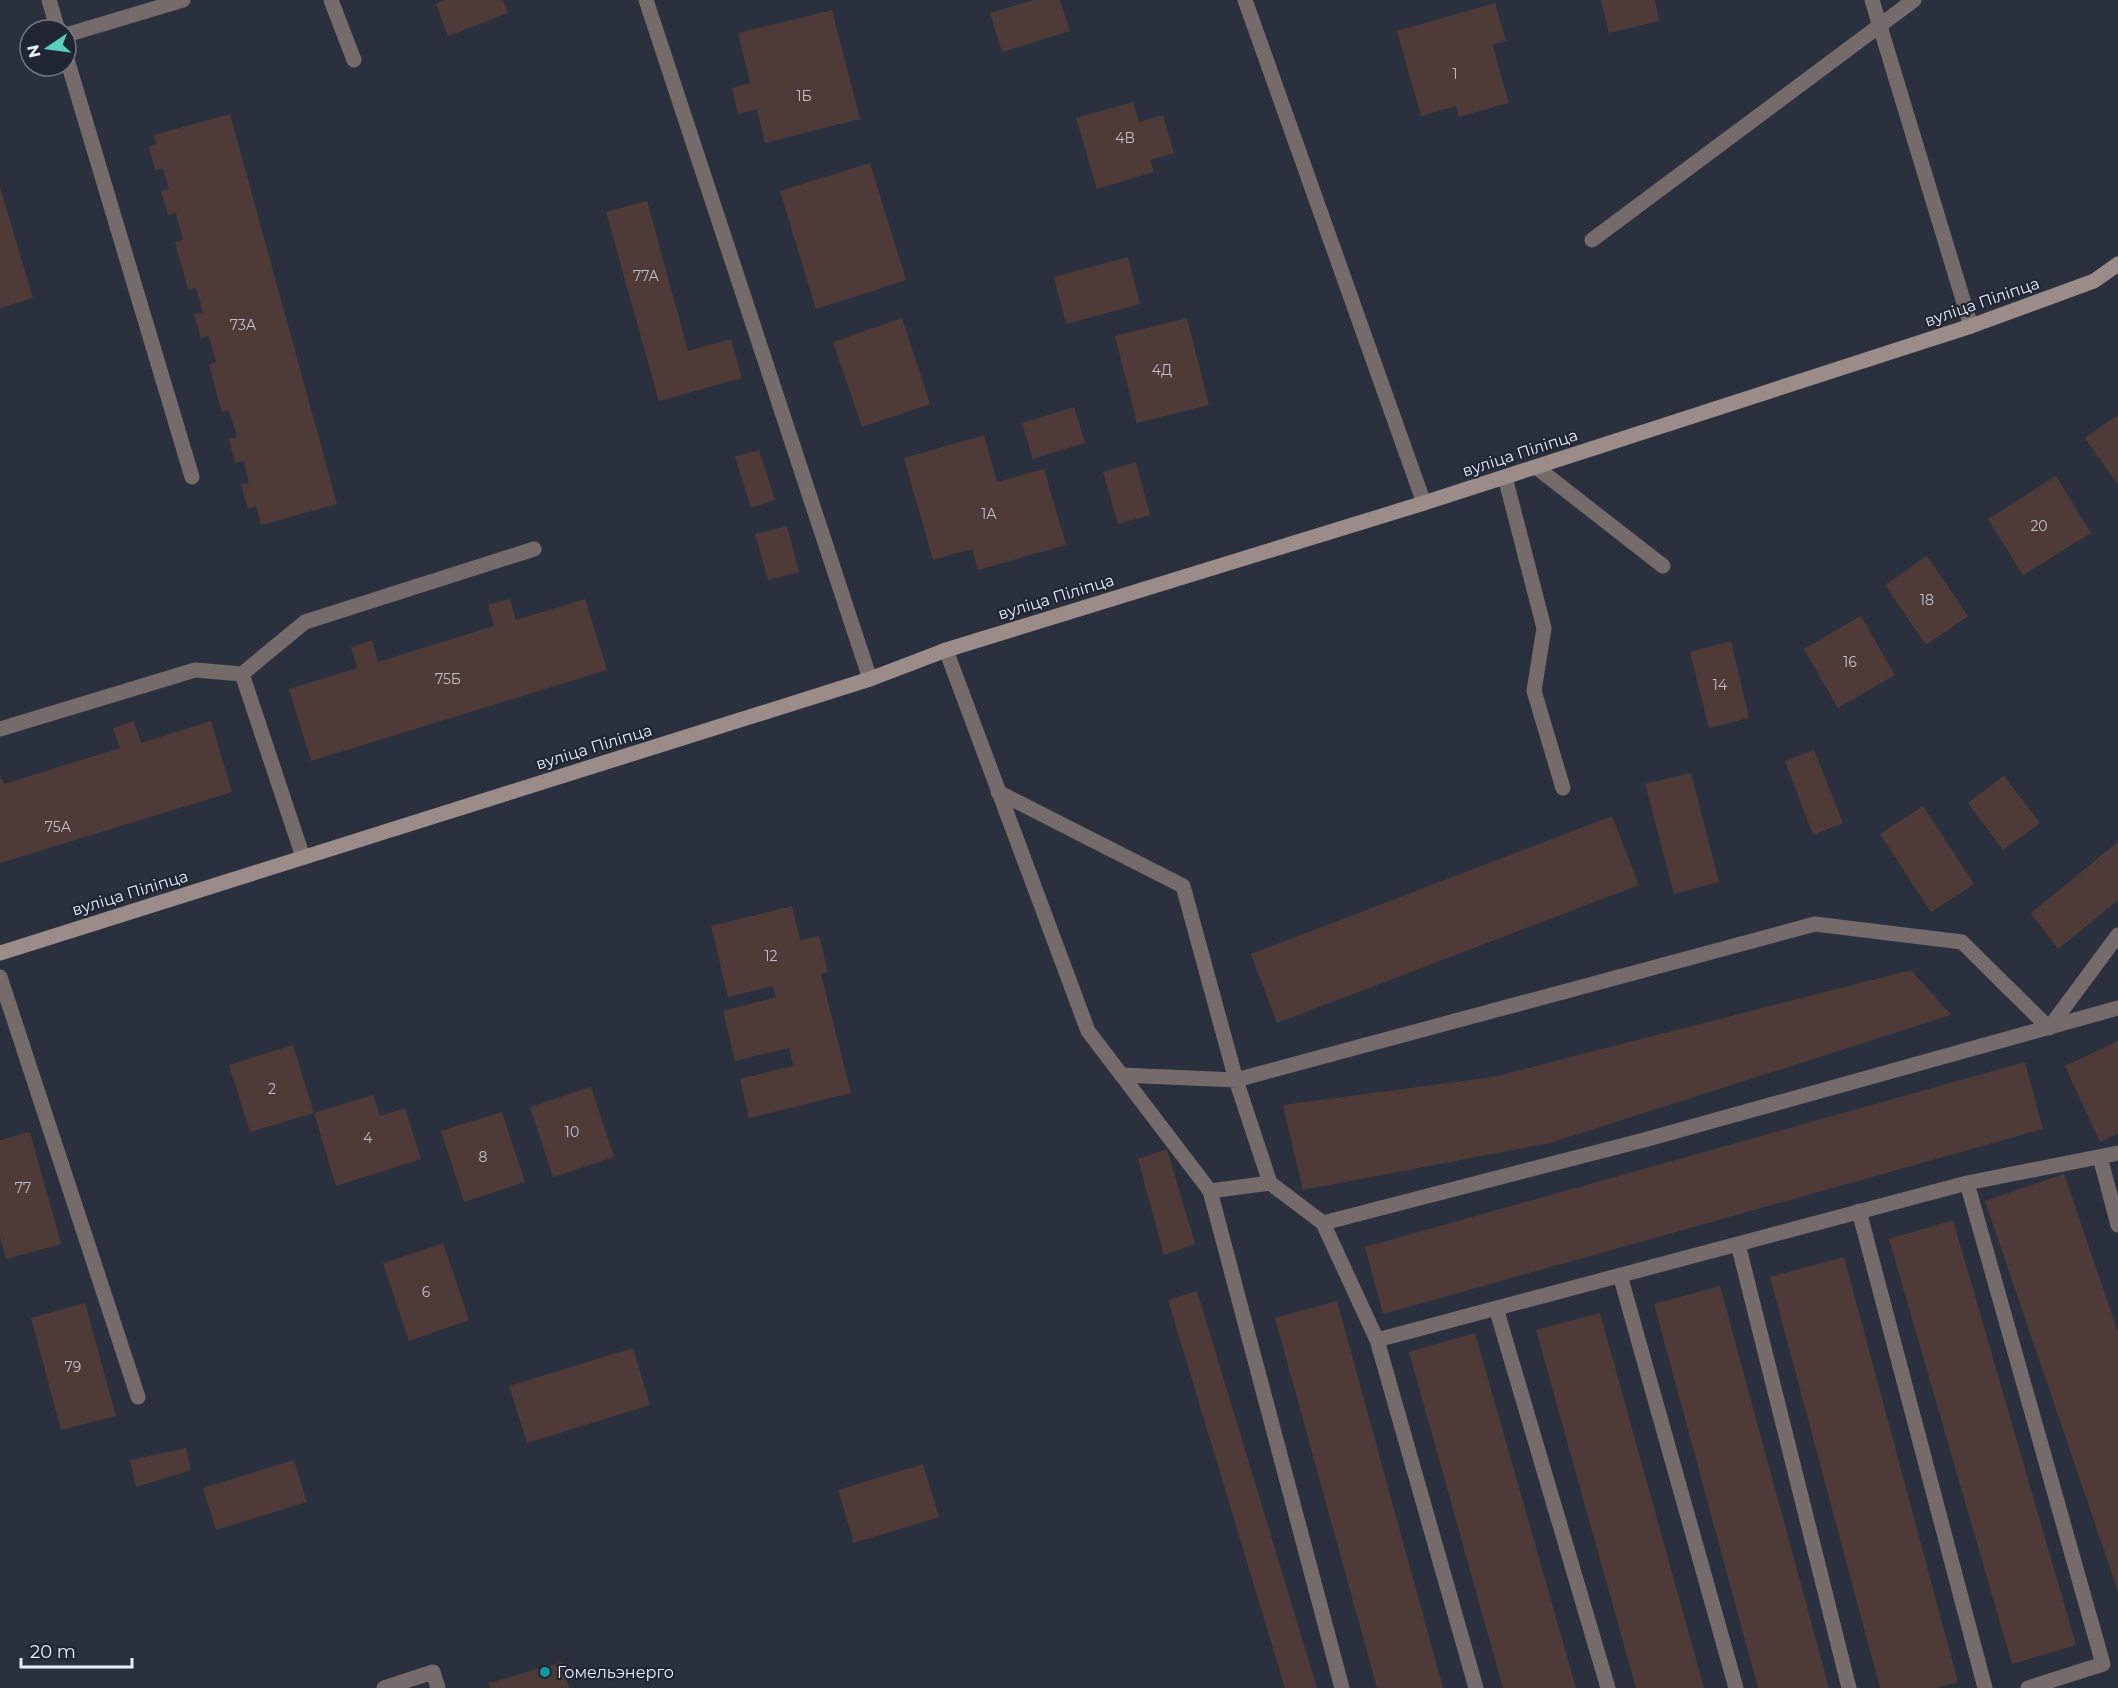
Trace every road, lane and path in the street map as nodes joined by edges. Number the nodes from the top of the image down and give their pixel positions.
1 (50, 0) edge
2 (183, 0) edge
3 (332, 0) edge
4 (646, 0) edge
5 (1245, 0) edge
6 (1872, 0) edge
7 (1914, 0) edge
8 (55, 18) edge
9 (1880, 27) junction
10 (78, 31) edge
11 (354, 60) dead end
12 (73, 78) edge
13 (1592, 240) dead end
14 (2118, 264) edge
15 (1971, 326) junction
16 (1536, 467) junction
17 (192, 477) dead end
18 (1505, 477) junction
19 (1424, 503) junction
20 (534, 549) dead end
21 (1664, 566) dead end
22 (946, 650) junction
23 (242, 674) junction
24 (870, 679) junction
25 (0, 729) edge
26 (1563, 788) dead end
27 (998, 792) junction
28 (303, 857) junction
29 (2118, 935) edge
30 (0, 952) edge
31 (0, 977) edge
32 (2118, 1008) edge
33 (2049, 1028) junction
34 (1121, 1076) junction
35 (1236, 1080) junction
36 (2118, 1153) edge
37 (2100, 1157) junction
38 (1270, 1183) junction
39 (1967, 1183) junction
40 (1210, 1191) junction
41 (1859, 1211) junction
42 (1323, 1223) junction
43 (2118, 1225) edge
44 (1738, 1244) junction
45 (1620, 1275) junction
46 (1496, 1308) junction
47 (1377, 1340) junction
48 (138, 1397) dead end
49 (384, 1688) edge
50 (438, 1688) edge
51 (1342, 1688) edge
52 (1476, 1688) edge
53 (1608, 1688) edge
54 (1736, 1688) edge
55 (1849, 1688) edge
56 (1985, 1688) edge
57 (2028, 1688) edge

1 - 8 street
2 - 10 street
3 - 11 street
4 - 24 street
5 - 19 street
6 - 9 street
7 - 9 street
9 - 13 street
9 - 15 street
12 - 17 street
14 - 15 street, вуліца Піліпца
15 - 16 street, вуліца Піліпца
16 - 18 street, вуліца Піліпца
16 - 21 street
18 - 19 street, вуліца Піліпца
18 - 26 street
19 - 22 street, вуліца Піліпца
20 - 23 street
22 - 24 street, вуліца Піліпца
22 - 27 street
23 - 25 street
23 - 28 street
24 - 28 street, вуліца Піліпца
27 - 34 street
27 - 35 street
28 - 30 street, вуліца Піліпца
29 - 33 street
31 - 48 street
32 - 33 street
33 - 35 street
33 - 42 street
34 - 35 street
34 - 40 street
35 - 38 street
36 - 37 street
37 - 39 street
37 - 43 street
38 - 40 street
38 - 42 street
39 - 41 street
39 - 57 street
40 - 51 street
41 - 44 street
41 - 56 street
42 - 47 street
44 - 45 street
44 - 55 street
45 - 46 street
45 - 54 street
46 - 47 street
46 - 53 street
47 - 52 street
49 - 50 street

